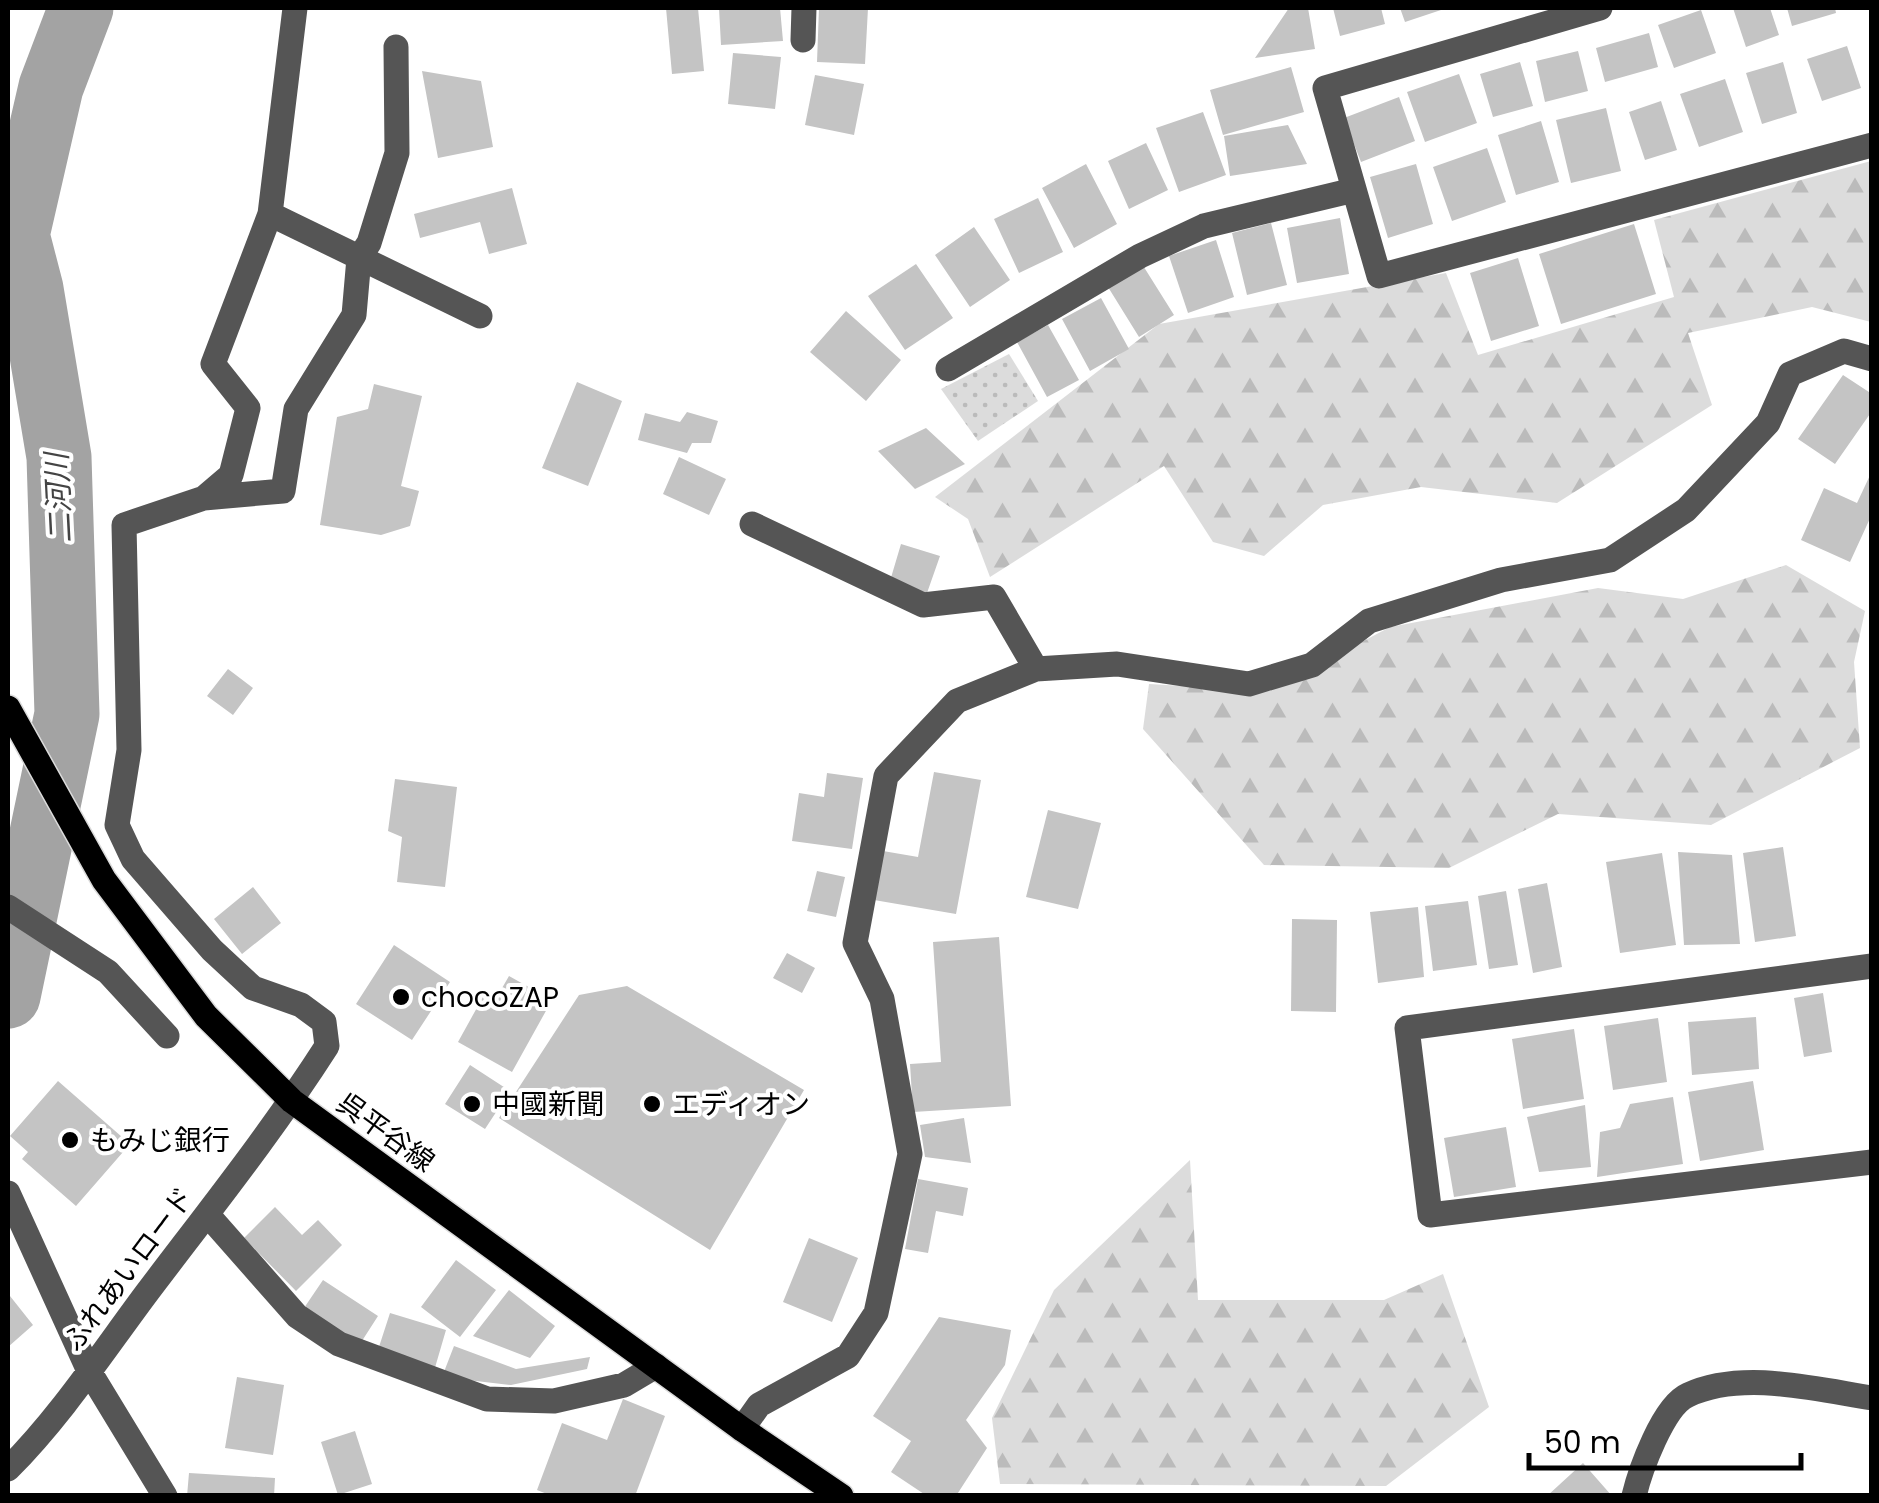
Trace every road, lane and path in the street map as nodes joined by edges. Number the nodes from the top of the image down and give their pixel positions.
1 (295, 8) edge
2 (804, 8) edge
3 (1506, 8) edge
4 (1600, 8) edge
5 (1518, 31) junction
6 (802, 40) dead end
7 (396, 47) dead end
8 (1872, 145) edge
9 (1354, 190) junction
10 (270, 214) junction
11 (359, 258) junction
12 (480, 316) dead end
13 (1872, 359) edge
14 (948, 369) dead end
15 (204, 498) junction
16 (752, 524) dead end
17 (1036, 669) junction
18 (8, 708) edge
19 (8, 907) edge
20 (1872, 966) edge
21 (167, 1036) dead end
22 (292, 1101) junction
23 (1872, 1162) edge
24 (8, 1193) edge
25 (207, 1214) junction
26 (656, 1366) junction
27 (89, 1370) junction
28 (1872, 1398) edge
29 (742, 1429) junction
30 (8, 1469) edge
31 (165, 1496) edge
32 (841, 1496) edge
33 (1634, 1496) edge

1 - 10 street
2 - 6 street
3 - 5 street
4 - 5 street
5 - 9 street
7 - 11 street
8 - 9 street
9 - 14 street
10 - 11 street
10 - 15 street
11 - 12 street
11 - 15 street
13 - 17 street
15 - 22 street, ふれあいロード
16 - 17 street
17 - 29 street
18 - 22 main road, 呉平谷線
19 - 21 street
20 - 23 street
22 - 25 street, ふれあいロード
22 - 26 main road, 呉平谷線
24 - 27 street
25 - 26 street
25 - 27 street, ふれあいロード
26 - 29 main road, 呉平谷線
27 - 30 street, ふれあいロード
27 - 31 street
28 - 33 street
29 - 32 main road, 呉平谷線

